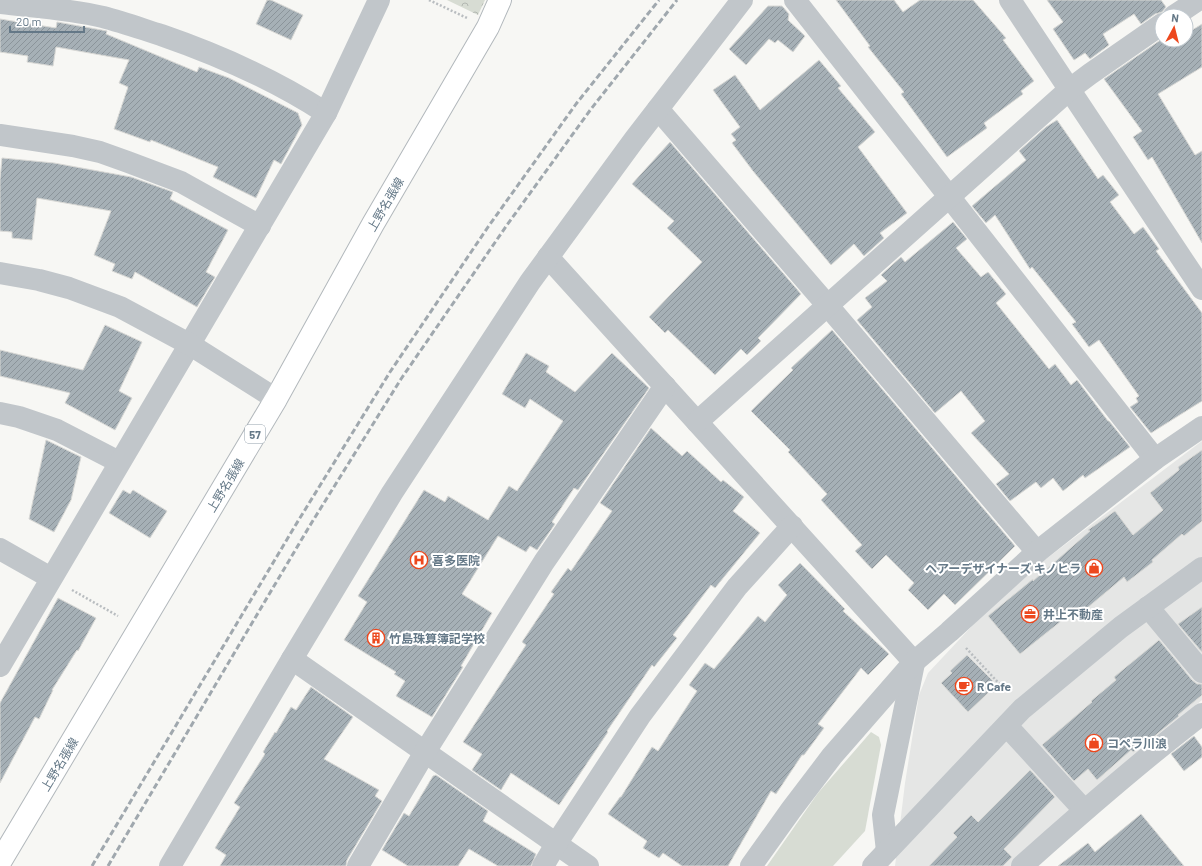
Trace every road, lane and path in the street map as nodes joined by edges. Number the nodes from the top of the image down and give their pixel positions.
1 (379, 0) edge
2 (430, 0) edge
3 (500, 0) edge
4 (742, 0) edge
5 (795, 0) edge
6 (1010, 0) edge
7 (1198, 0) edge
8 (0, 3) edge
9 (1186, 8) edge
10 (488, 27) junction
11 (1154, 30) edge
12 (1070, 90) junction
13 (658, 109) junction
14 (326, 113) junction
15 (0, 135) edge
16 (950, 197) junction
17 (260, 226) junction
18 (548, 257) junction
19 (0, 274) edge
20 (1202, 289) edge
21 (828, 306) junction
22 (189, 344) junction
23 (665, 386) junction
24 (276, 399) junction
25 (0, 413) edge
26 (697, 422) junction
27 (1202, 427) edge
28 (1155, 459) junction
29 (120, 462) junction
30 (792, 526) junction
31 (0, 549) edge
32 (1037, 552) junction
33 (1202, 568) edge
34 (51, 578) junction
35 (1148, 607) junction
36 (120, 617) dead end
37 (949, 632) junction
38 (292, 659) junction
39 (914, 662) junction
40 (0, 666) edge
41 (1202, 672) edge
42 (1022, 709) junction
43 (1202, 714) edge
44 (1007, 726) junction
45 (425, 752) junction
46 (1084, 810) junction
47 (556, 844) junction
48 (880, 858) edge
49 (0, 862) edge
50 (170, 866) edge
51 (358, 866) edge
52 (543, 866) edge
53 (588, 866) edge
54 (751, 866) edge
55 (1022, 866) edge

1 - 14 street
2 - 10 path
3 - 10 main road, 上野名張線 / 57
4 - 13 street
5 - 16 street
6 - 12 street
7 - 9 street
8 - 14 street
10 - 24 main road, 上野名張線 / 57
11 - 12 street
12 - 16 street
12 - 20 street
13 - 18 street
13 - 21 street
14 - 17 street
15 - 17 street
16 - 21 street
16 - 28 street
17 - 22 street
18 - 23 street
18 - 38 street
19 - 22 street
21 - 26 street
21 - 32 street
22 - 24 street
22 - 29 street
23 - 26 street
23 - 45 street
24 - 49 main road, 上野名張線 / 57
25 - 29 street
26 - 30 street
27 - 28 street
28 - 32 street
29 - 34 street
30 - 39 street
30 - 47 street
31 - 34 street
32 - 37 street
33 - 35 street
34 - 36 path
34 - 40 street
35 - 41 street
35 - 42 street
37 - 39 street
37 - 42 path
38 - 45 street
38 - 50 street
39 - 48 street
39 - 54 street
42 - 44 street
43 - 46 street
44 - 46 street
44 - 48 street
45 - 47 street
45 - 51 street
46 - 55 street
47 - 52 street
47 - 53 street

